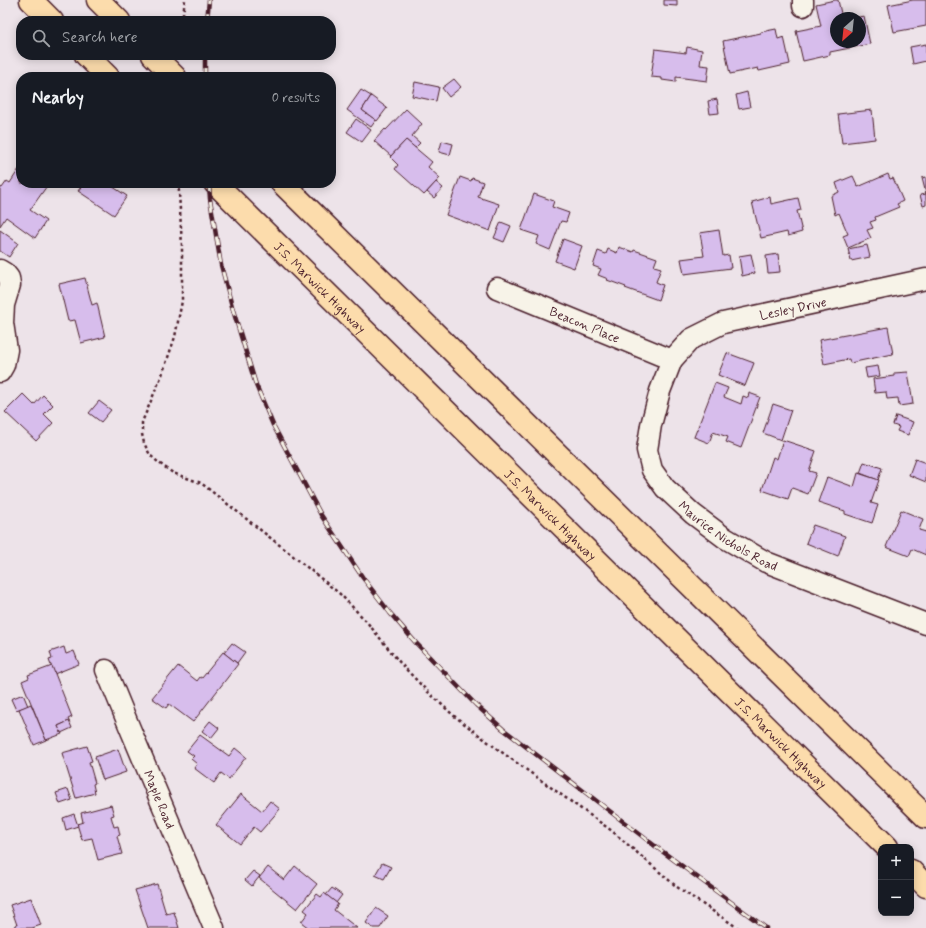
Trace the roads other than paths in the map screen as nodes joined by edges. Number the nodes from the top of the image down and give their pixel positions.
1 (30, 0) edge
2 (98, 0) edge
3 (47, 16) edge
4 (114, 16) edge
5 (91, 60) edge
6 (103, 72) edge
7 (220, 188) edge
8 (287, 188) edge
9 (0, 270) edge
10 (926, 279) edge
11 (497, 288) dead end
12 (1, 321) edge
13 (672, 360) junction
14 (0, 372) edge
15 (926, 624) edge
16 (106, 670) dead end
17 (926, 818) edge
18 (884, 844) edge
19 (914, 874) edge
20 (926, 886) edge
21 (214, 928) edge

1 - 3 highway
2 - 4 highway
5 - 6 highway
7 - 18 highway, J.S. Marwick Highway
8 - 17 highway
9 - 12 street
10 - 13 street, Lesley Drive
11 - 13 street, Beacon Place
12 - 14 street
13 - 15 street, Maurice Nichols Road
16 - 21 street, Maple Road
19 - 20 highway

